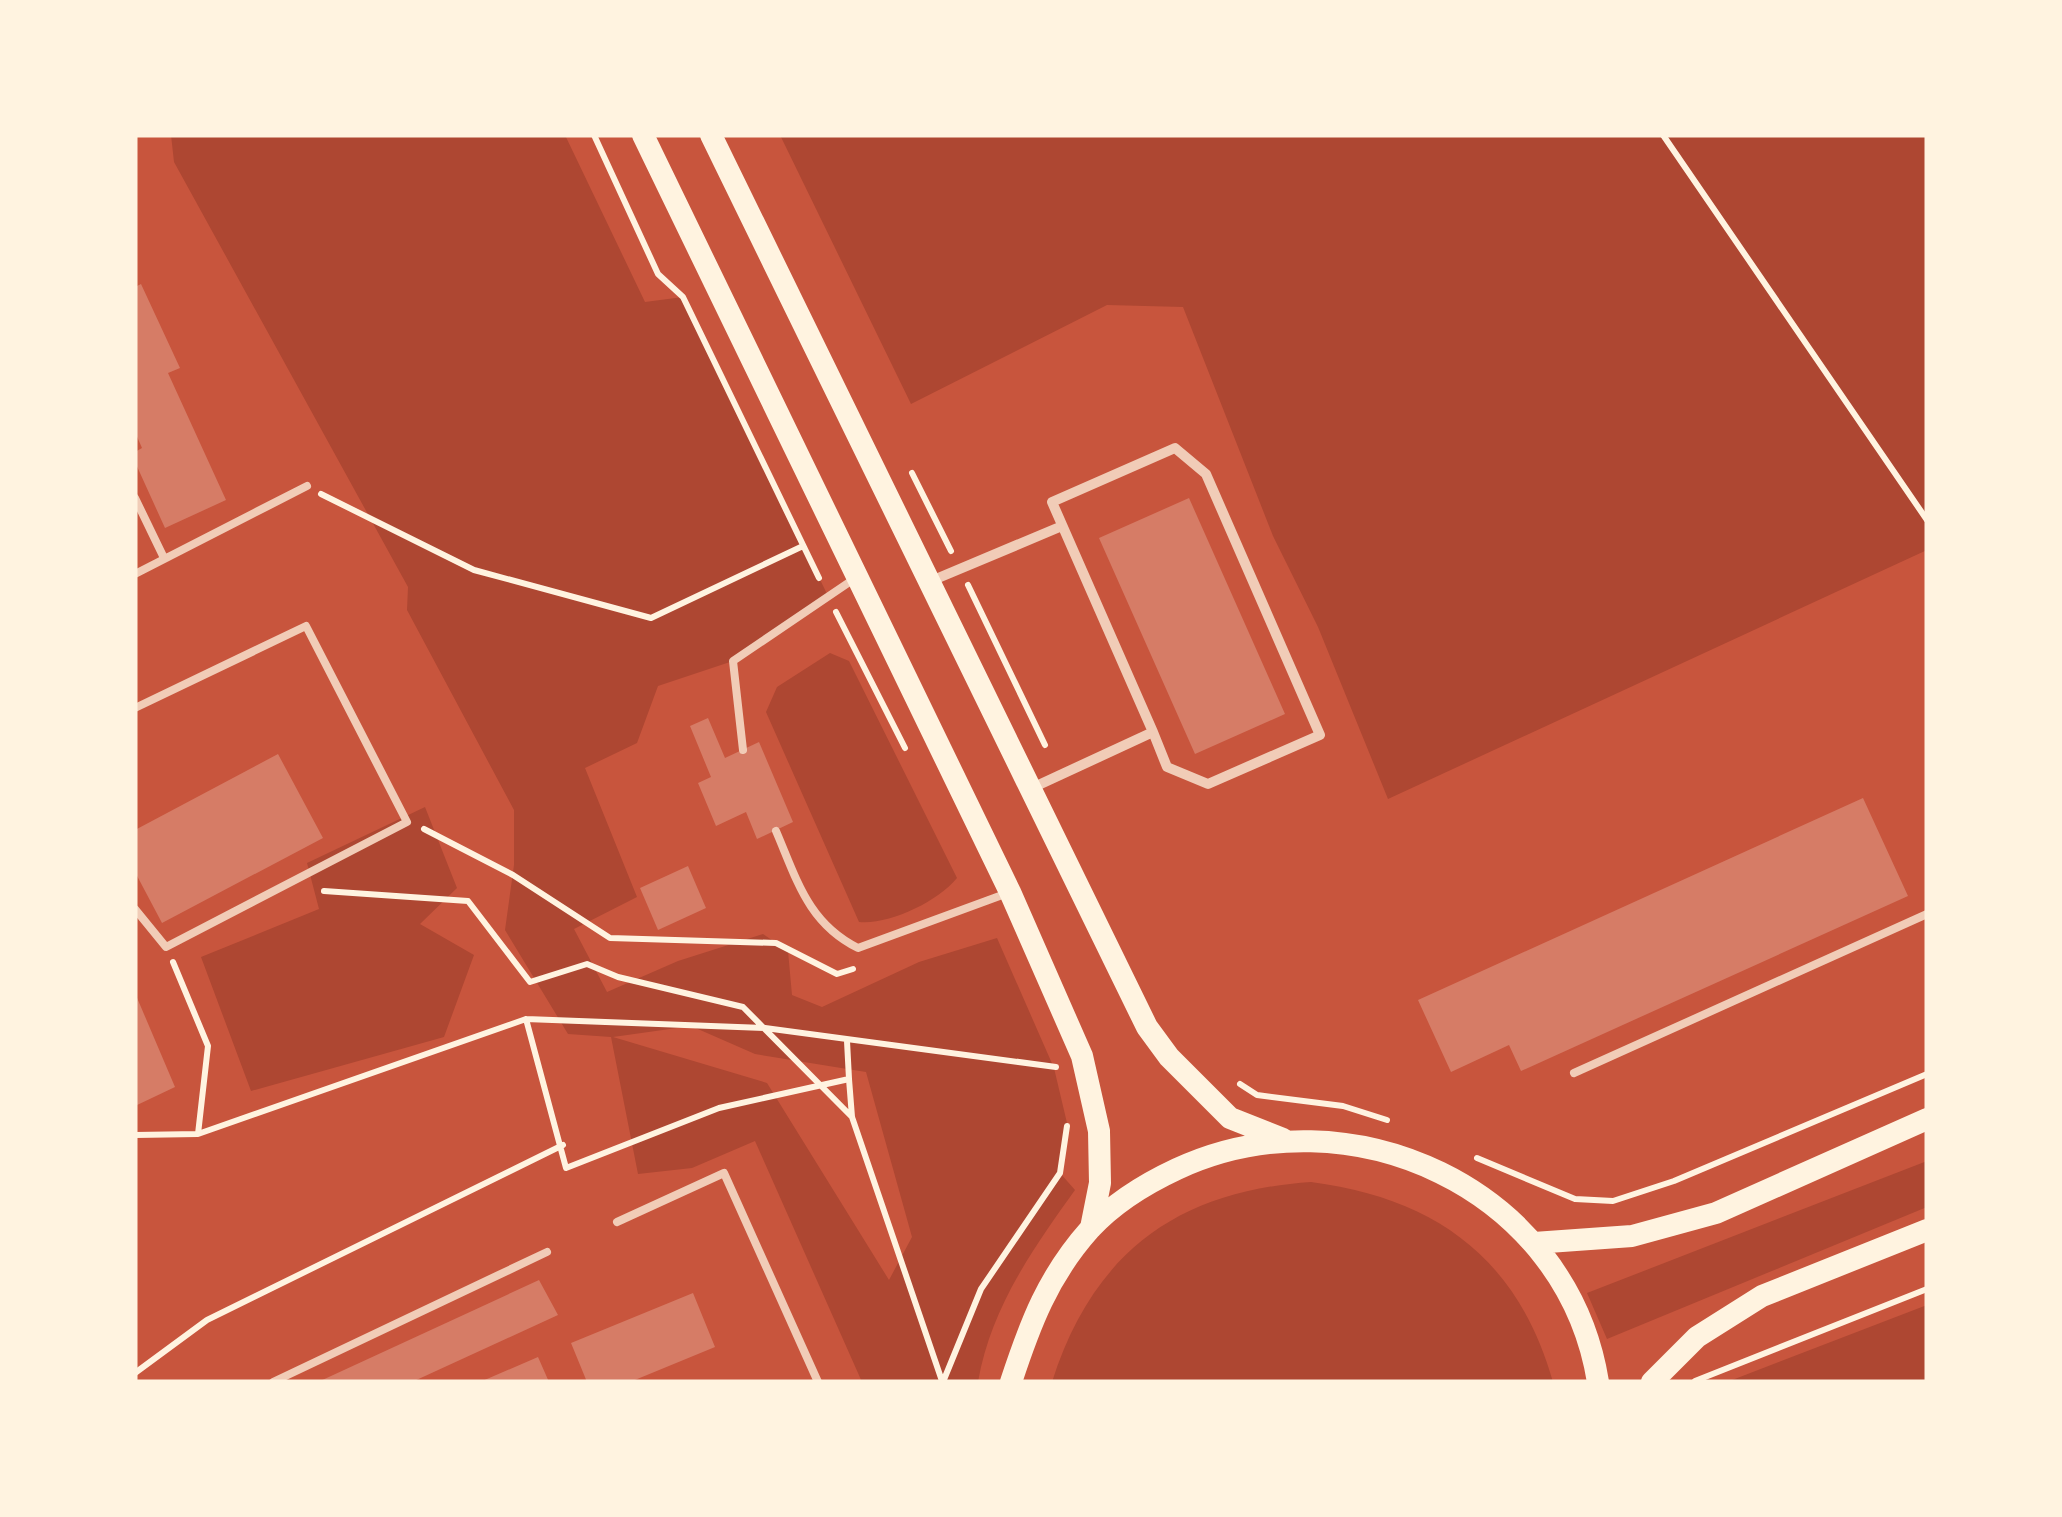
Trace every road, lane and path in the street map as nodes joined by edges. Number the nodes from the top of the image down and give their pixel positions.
1 (594, 135) edge
2 (643, 135) edge
3 (711, 135) edge
4 (1663, 135) edge
5 (910, 470) dead end
6 (306, 486) joint
7 (135, 498) edge
8 (1927, 520) edge
9 (1062, 526) junction
10 (803, 546) junction
11 (164, 558) junction
12 (960, 567) junction
13 (135, 574) edge
14 (858, 577) junction
15 (931, 581) junction
16 (828, 596) junction
17 (135, 708) edge
18 (1153, 732) junction
19 (743, 750) dead end
20 (1060, 776) junction
21 (1031, 789) junction
22 (407, 822) junction
23 (776, 831) dead end
24 (1010, 892) junction
25 (312, 897) dead end
26 (135, 909) edge
27 (1927, 914) edge
28 (166, 947) junction
29 (190, 953) dead end
30 (172, 961) junction
31 (871, 963) dead end
32 (526, 1019) junction
33 (764, 1028) junction
34 (846, 1041) junction
35 (1047, 1052) dead end
36 (1082, 1056) junction
37 (1054, 1068) junction
38 (1574, 1073) dead end
39 (1927, 1074) edge
40 (1232, 1078) dead end
41 (850, 1079) junction
42 (822, 1086) junction
43 (1058, 1086) dead end
44 (852, 1117) junction
45 (1927, 1119) edge
46 (1067, 1122) dead end
47 (1394, 1122) dead end
48 (198, 1134) junction
49 (135, 1135) edge
50 (1282, 1139) junction
51 (563, 1145) junction
52 (1468, 1155) dead end
53 (617, 1222) dead end
54 (1091, 1228) junction
55 (1927, 1230) edge
56 (1534, 1243) junction
57 (547, 1252) dead end
58 (1927, 1288) edge
59 (135, 1373) edge
60 (273, 1382) edge
61 (818, 1382) edge
62 (943, 1382) edge
63 (1011, 1382) edge
64 (1598, 1382) edge
65 (1652, 1382) edge
66 (1694, 1382) edge

1 - 10 path
2 - 14 main road
3 - 15 main road
4 - 8 path
5 - 12 path
6 - 10 path
6 - 11 lane
7 - 11 lane
9 - 12 street
9 - 18 street
9 - 18 street
10 - 16 path
11 - 13 lane
12 - 15 street
12 - 20 path
14 - 16 lane
14 - 24 main road
15 - 21 main road
16 - 19 lane
17 - 22 lane
18 - 20 street
20 - 21 street
21 - 50 main road
22 - 28 lane
22 - 31 path
23 - 24 lane
24 - 36 main road
25 - 33 path
26 - 28 lane
27 - 38 lane
28 - 30 path
29 - 30 path
30 - 48 path
32 - 33 path
32 - 48 path
32 - 51 path
33 - 34 path
33 - 42 path
34 - 37 path
34 - 41 path
35 - 37 path
36 - 37 path
36 - 54 main road
37 - 43 path
39 - 52 path
40 - 47 path
41 - 42 path
41 - 44 path
42 - 44 path
42 - 51 path
44 - 62 path
45 - 56 main road
46 - 62 path
48 - 49 path
50 - 54 main road
50 - 56 main road
51 - 59 path
53 - 61 lane
54 - 63 main road
55 - 65 main road
56 - 64 main road
57 - 60 lane
58 - 66 path

